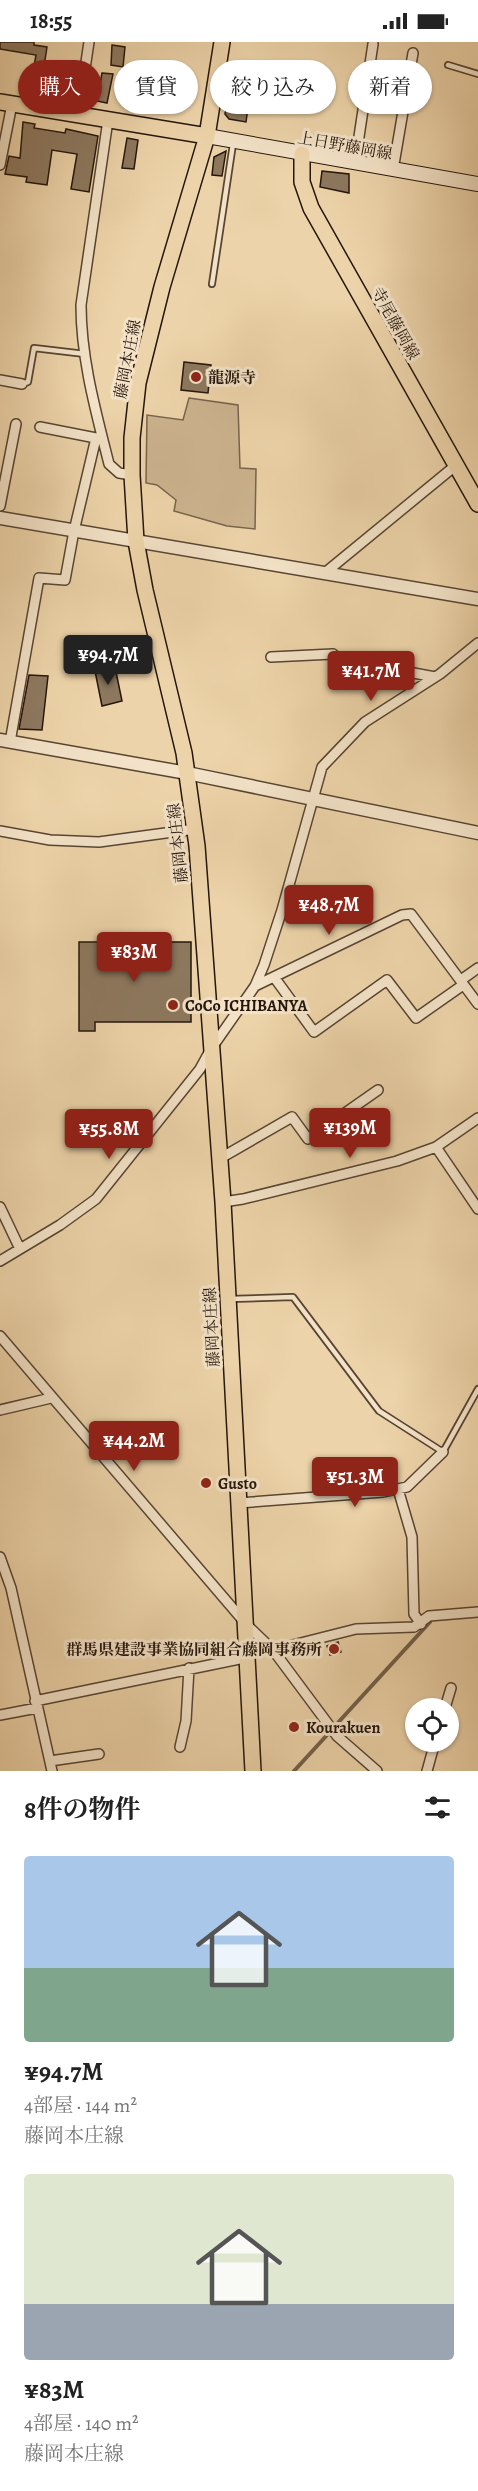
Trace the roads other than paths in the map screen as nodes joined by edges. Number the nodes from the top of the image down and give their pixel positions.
1 (89, 42) edge
2 (222, 42) edge
3 (373, 44) dead end
4 (412, 53) dead end
5 (448, 65) dead end
6 (478, 74) edge
7 (6, 103) edge
8 (78, 115) junction
9 (108, 120) junction
10 (207, 136) junction
11 (234, 141) junction
12 (302, 154) junction
13 (355, 163) junction
14 (0, 165) edge
15 (393, 170) junction
16 (478, 184) edge
17 (212, 284) dead end
18 (85, 354) junction
19 (0, 380) edge
20 (22, 384) joint
21 (16, 424) dead end
22 (40, 427) dead end
23 (99, 437) junction
24 (455, 466) junction
25 (132, 475) junction
26 (478, 504) edge
27 (0, 506) edge
28 (0, 518) edge
29 (74, 531) junction
30 (136, 541) junction
31 (326, 572) junction
32 (478, 598) edge
33 (478, 643) edge
34 (271, 657) dead end
35 (435, 677) junction
36 (5, 741) edge
37 (187, 773) junction
38 (311, 799) junction
39 (195, 830) junction
40 (0, 831) edge
41 (478, 833) edge
42 (478, 968) edge
43 (274, 977) junction
44 (462, 982) junction
45 (255, 986) junction
46 (478, 1004) edge
47 (211, 1049) junction
48 (378, 1090) dead end
49 (478, 1119) edge
50 (436, 1147) junction
51 (219, 1159) junction
52 (223, 1202) junction
53 (0, 1207) edge
54 (478, 1209) edge
55 (20, 1249) junction
56 (0, 1261) edge
57 (227, 1299) junction
58 (0, 1336) edge
59 (478, 1389) edge
60 (51, 1398) junction
61 (0, 1410) edge
62 (443, 1452) junction
63 (398, 1489) junction
64 (240, 1503) junction
65 (0, 1557) edge
66 (478, 1612) edge
67 (421, 1624) junction
68 (247, 1625) junction
69 (273, 1650) junction
70 (249, 1656) junction
71 (189, 1668) junction
72 (451, 1688) dead end
73 (448, 1698) edge
74 (36, 1704) junction
75 (0, 1715) edge
76 (180, 1747) dead end
77 (432, 1752) edge
78 (99, 1754) dead end
79 (51, 1766) edge
80 (253, 1771) edge
81 (377, 1771) edge
82 (427, 1771) edge

1 - 8 street
2 - 10 main road, 藤岡本庄線
3 - 13 street
4 - 15 street
5 - 6 lane
7 - 8 main road
7 - 14 street
8 - 9 main road
9 - 10 main road
9 - 18 street
10 - 11 main road, 上日野藤岡線
10 - 25 main road, 藤岡本庄線
11 - 12 main road, 上日野藤岡線
11 - 17 lane
12 - 13 main road, 上日野藤岡線
12 - 24 main road, 寺尾藤岡線
13 - 15 main road, 上日野藤岡線
15 - 16 main road, 上日野藤岡線
18 - 20 lane
18 - 23 street
19 - 20 street
21 - 27 street
22 - 23 street
23 - 25 street
23 - 29 street
24 - 26 main road, 寺尾藤岡線
24 - 31 street
25 - 30 main road, 藤岡本庄線
28 - 29 street
29 - 30 street
29 - 36 street
30 - 31 street
30 - 37 main road, 藤岡本庄線
31 - 32 street
33 - 35 street
34 - 35 street
35 - 38 street
36 - 37 street
37 - 38 street
37 - 39 main road, 藤岡本庄線
38 - 41 street
38 - 45 street
39 - 40 street
39 - 47 main road, 藤岡本庄線
42 - 44 street
43 - 44 street
43 - 44 street
43 - 45 street
44 - 46 street
45 - 47 street
47 - 51 main road, 藤岡本庄線
47 - 55 street
48 - 51 street
49 - 50 street
50 - 52 street
50 - 54 street
51 - 52 main road, 藤岡本庄線
52 - 57 main road, 藤岡本庄線
53 - 55 street
55 - 56 street
57 - 62 lane
57 - 64 main road, 藤岡本庄線
58 - 60 street
59 - 62 lane
60 - 61 street
60 - 68 street
62 - 63 street
63 - 64 street
63 - 67 street
64 - 68 main road, 藤岡本庄線
65 - 74 street
66 - 67 street
67 - 69 street
68 - 69 street
68 - 70 main road, 藤岡本庄線
69 - 81 street
70 - 71 street
70 - 80 main road, 藤岡本庄線
71 - 74 street
71 - 76 street
72 - 73 street
74 - 75 street
74 - 79 street
77 - 82 street
78 - 79 street

